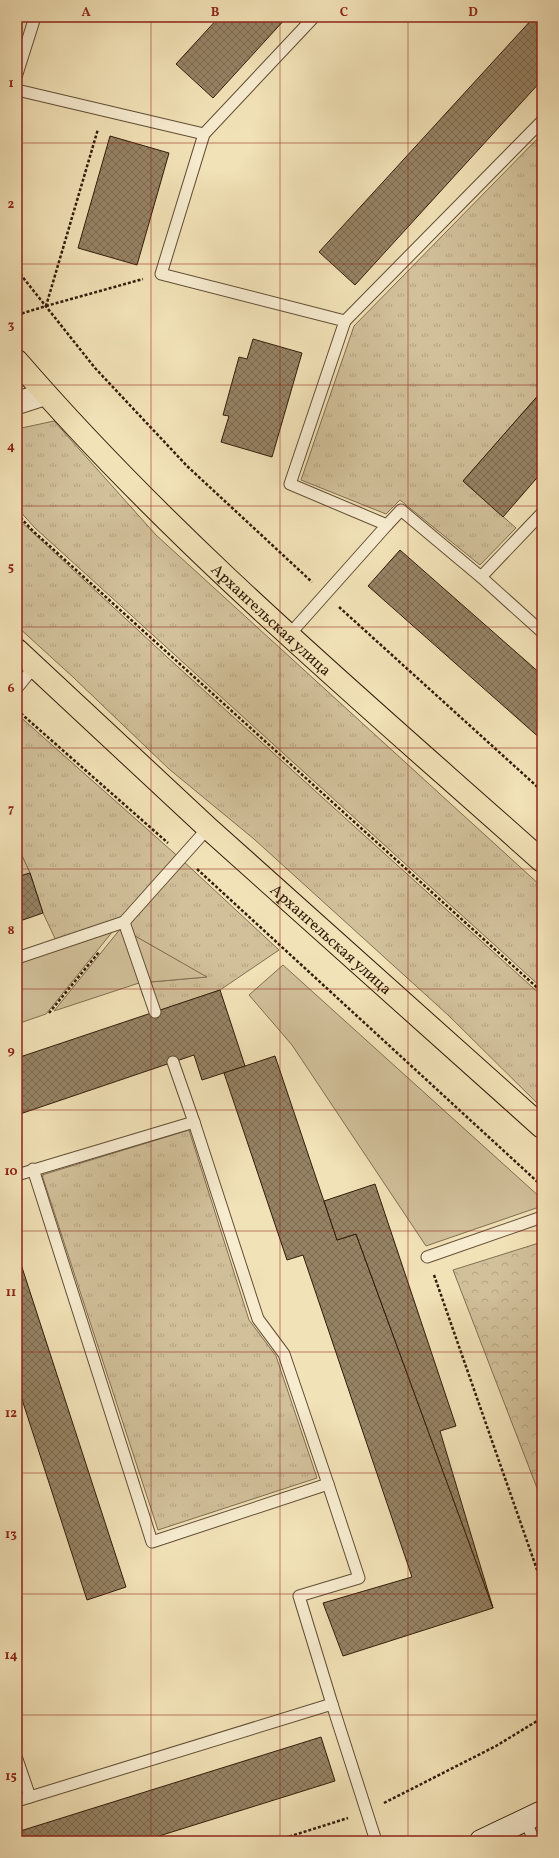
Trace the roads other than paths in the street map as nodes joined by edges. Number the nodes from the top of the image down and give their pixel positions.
1 (35, 17) edge
2 (314, 17) edge
3 (17, 74) edge
4 (17, 90) edge
5 (542, 121) edge
6 (204, 134) junction
7 (345, 321) junction
8 (17, 361) edge
9 (45, 394) junction
10 (17, 403) edge
11 (542, 513) edge
12 (387, 525) junction
13 (481, 577) junction
14 (542, 632) edge
15 (289, 634) junction
16 (17, 650) edge
17 (34, 667) junction
18 (17, 688) edge
19 (208, 828) junction
20 (542, 861) edge
21 (124, 922) junction
22 (17, 958) edge
23 (155, 1012) dead end
24 (173, 1062) dead end
25 (194, 1122) junction
26 (542, 1127) edge
27 (33, 1169) junction
28 (17, 1175) edge
29 (542, 1217) edge
30 (427, 1257) road end
31 (328, 1484) junction
32 (332, 1704) junction
33 (17, 1759) edge
34 (30, 1797) junction
35 (17, 1801) edge
36 (534, 1816) edge
37 (376, 1841) edge
38 (481, 1841) edge
39 (534, 1841) edge

1 - 3 lane
2 - 6 lane
4 - 6 lane
5 - 7 lane
6 - 7 lane
7 - 12 lane
8 - 9 main road, Архангельская улица
9 - 10 main road
9 - 15 main road, Архангельская улица
11 - 13 lane
12 - 13 lane
12 - 15 lane
13 - 14 lane
15 - 20 main road, Архангельская улица
16 - 17 main road, Архангельская улица
17 - 18 lane
17 - 19 main road, Архангельская улица
19 - 21 lane
19 - 26 main road, Архангельская улица
21 - 22 lane
21 - 23 lane
24 - 25 lane
25 - 27 lane
25 - 31 lane
27 - 28 lane
27 - 31 lane
29 - 30 lane
31 - 32 lane
32 - 34 lane
32 - 37 lane
33 - 34 lane
34 - 35 lane
36 - 38 main road
36 - 39 lane

